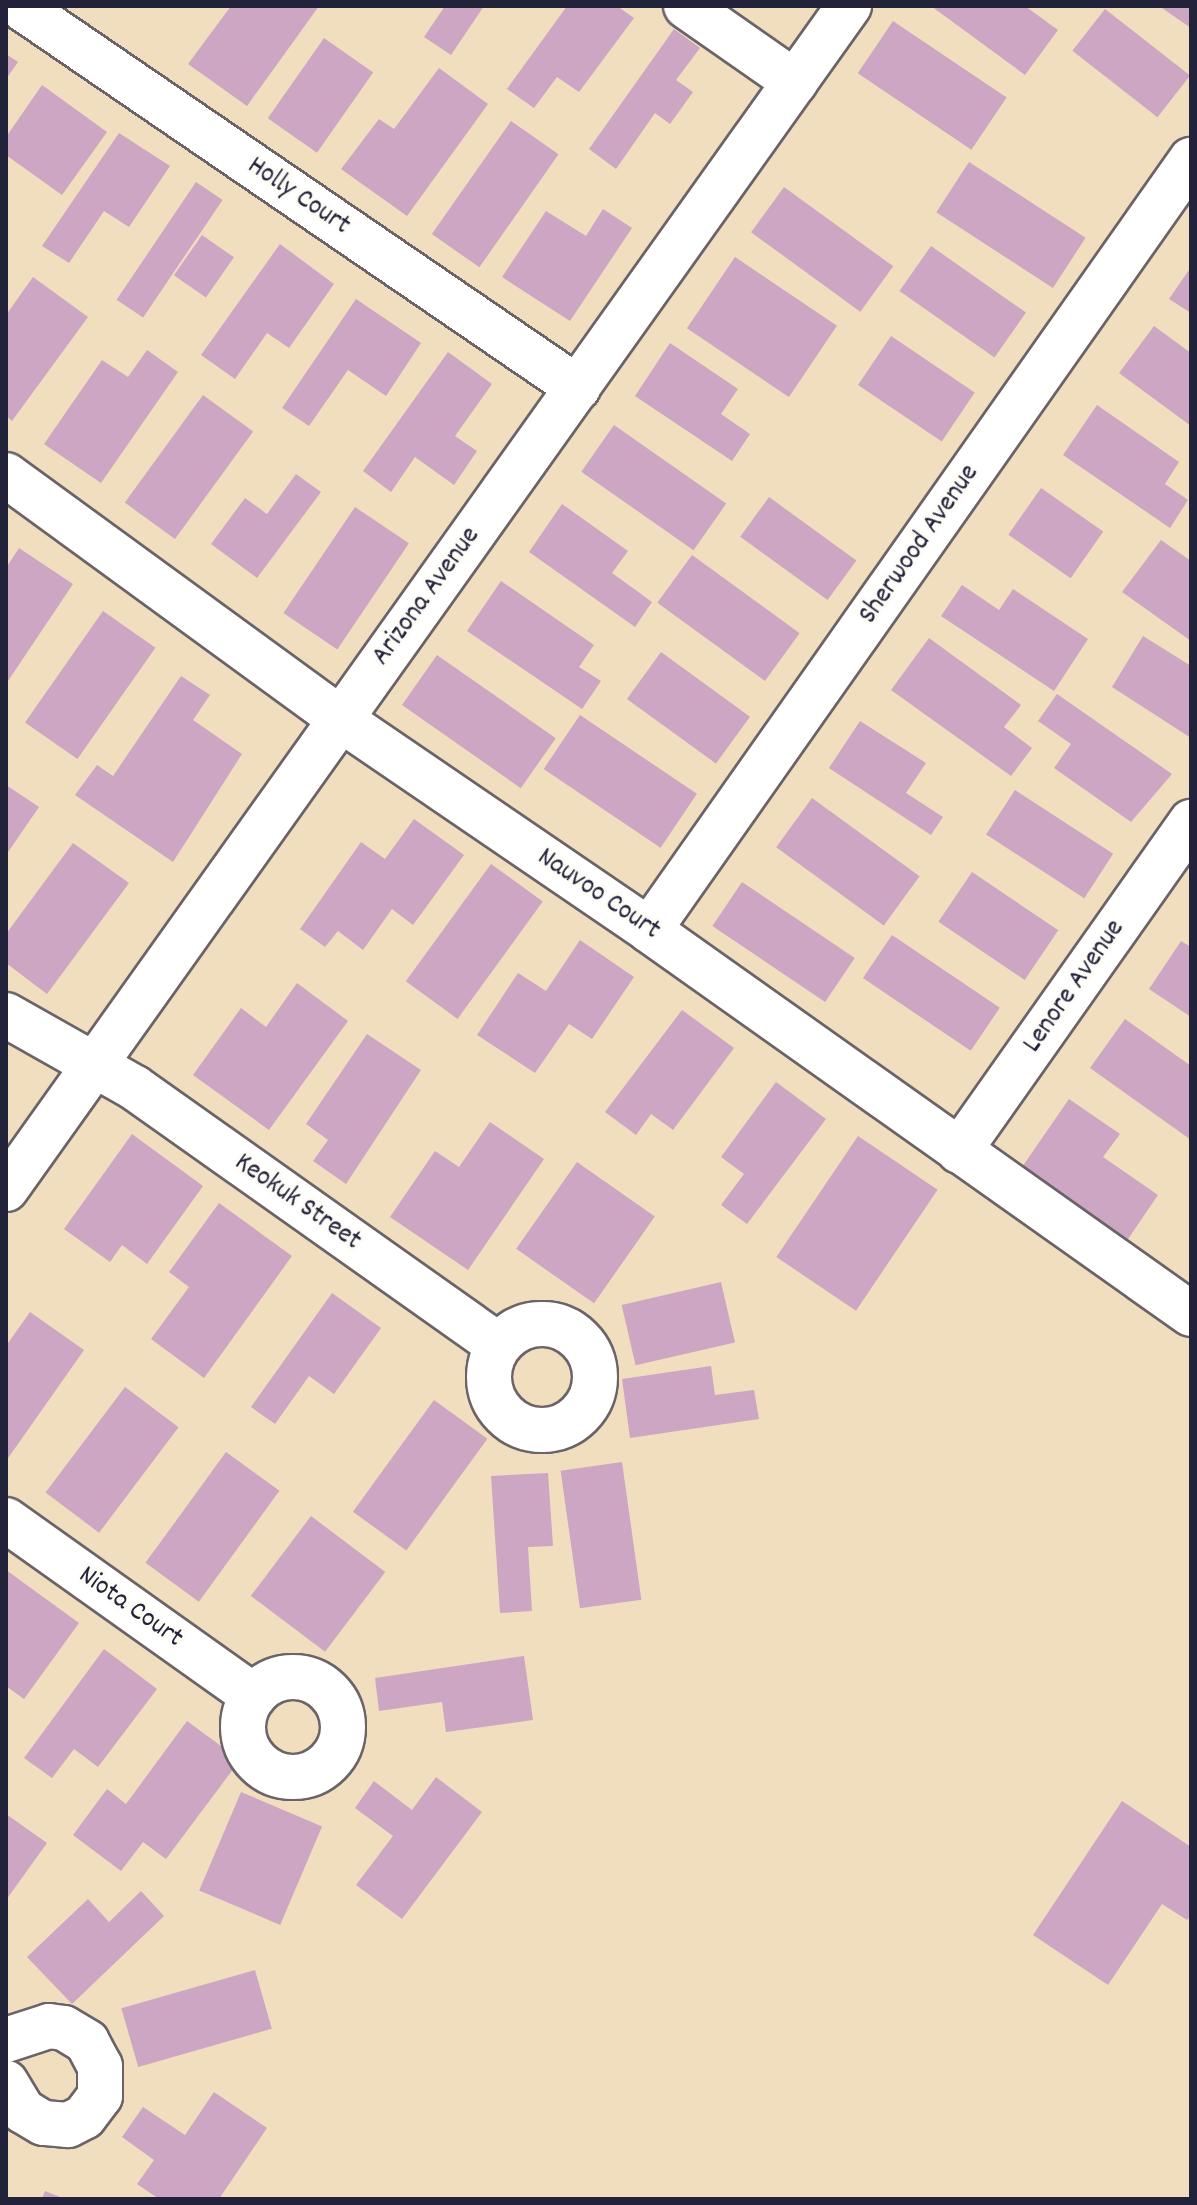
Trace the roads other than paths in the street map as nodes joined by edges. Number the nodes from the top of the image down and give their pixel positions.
1 (19, 6) edge
2 (686, 6) edge
3 (849, 6) edge
4 (795, 82) junction
5 (1191, 160) edge
6 (578, 388) junction
7 (6, 475) edge
8 (340, 719) junction
9 (1191, 822) edge
10 (649, 930) junction
11 (6, 1015) edge
12 (92, 1066) junction
13 (959, 1151) junction
14 (6, 1189) edge
15 (1191, 1314) edge
16 (498, 1345) dead end
17 (6, 1520) edge
18 (254, 1696) dead end
19 (6, 2040) edge
20 (6, 2083) edge

1 - 6 street, Holly Court
2 - 4 street
3 - 4 street, Arizona Avenue
4 - 6 street, Arizona Avenue
5 - 10 street, Sherwood Avenue
6 - 8 street, Arizona Avenue
7 - 8 street, Nauvoo Court
8 - 10 street, Nauvoo Court
8 - 12 street, Arizona Avenue
9 - 13 street, Lenore Avenue
10 - 13 street, Nauvoo Court
11 - 12 street, Keokuk Street
12 - 14 street, Arizona Avenue
12 - 16 street, Keokuk Street
13 - 15 street, Nauvoo Court
17 - 18 street, Niota Court
19 - 20 street

